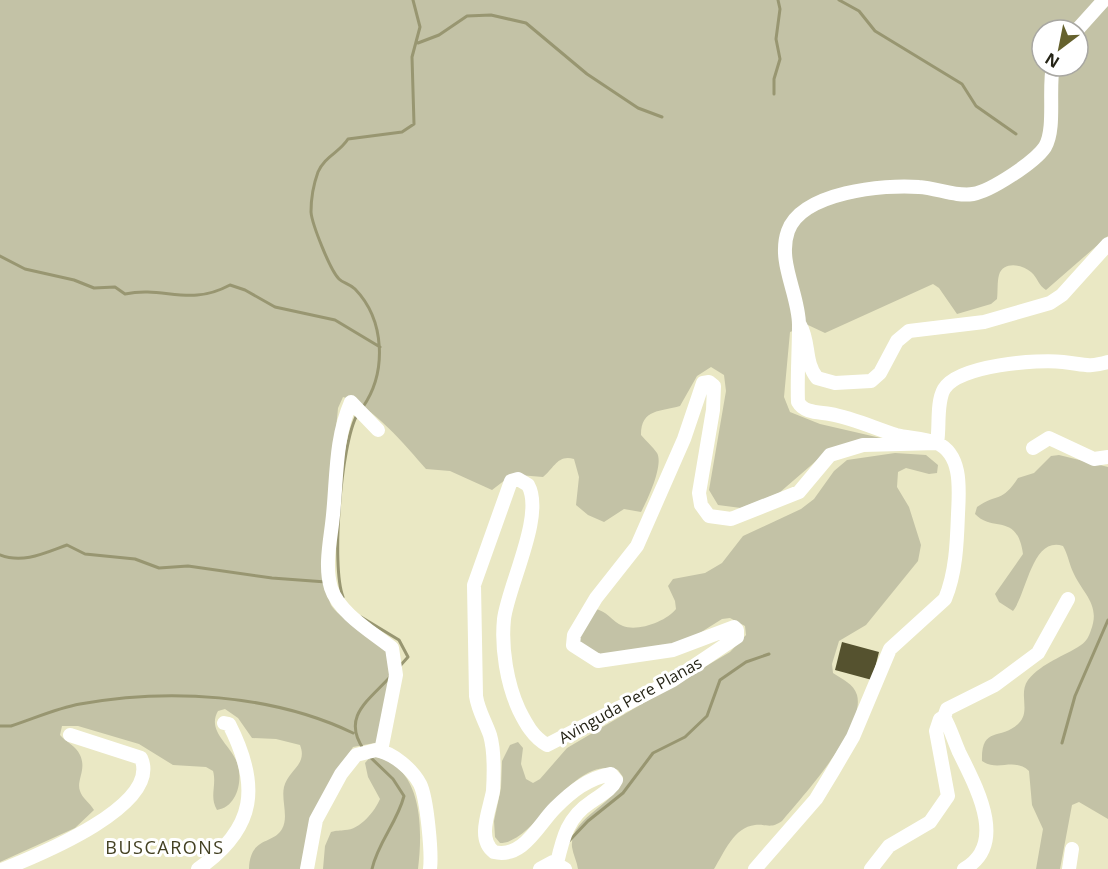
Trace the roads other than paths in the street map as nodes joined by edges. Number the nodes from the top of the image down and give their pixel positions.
1 (1104, 0) edge
2 (1088, 18) edge
3 (1052, 78) edge
4 (1108, 244) edge
5 (799, 324) junction
6 (1108, 362) edge
7 (378, 430) dead end
8 (937, 444) junction
9 (1033, 448) dead end
10 (1108, 457) edge
11 (1068, 599) dead end
12 (944, 717) junction
13 (224, 723) dead end
14 (70, 735) dead end
15 (381, 751) junction
16 (1072, 849) dead end
17 (561, 866) edge
18 (4, 869) edge
19 (198, 869) edge
20 (307, 869) edge
21 (430, 869) edge
22 (540, 869) edge
23 (755, 869) edge
24 (871, 869) edge
25 (964, 869) edge
26 (1069, 869) edge

1 - 2 street
3 - 5 street
4 - 5 street
5 - 8 street
6 - 8 street
7 - 15 street
8 - 17 street, Avinguda Pere Planas
8 - 23 street
9 - 10 street
11 - 12 street
12 - 24 street
12 - 25 street
13 - 19 street
14 - 18 street
15 - 20 street
15 - 21 street
16 - 26 street
17 - 22 street

